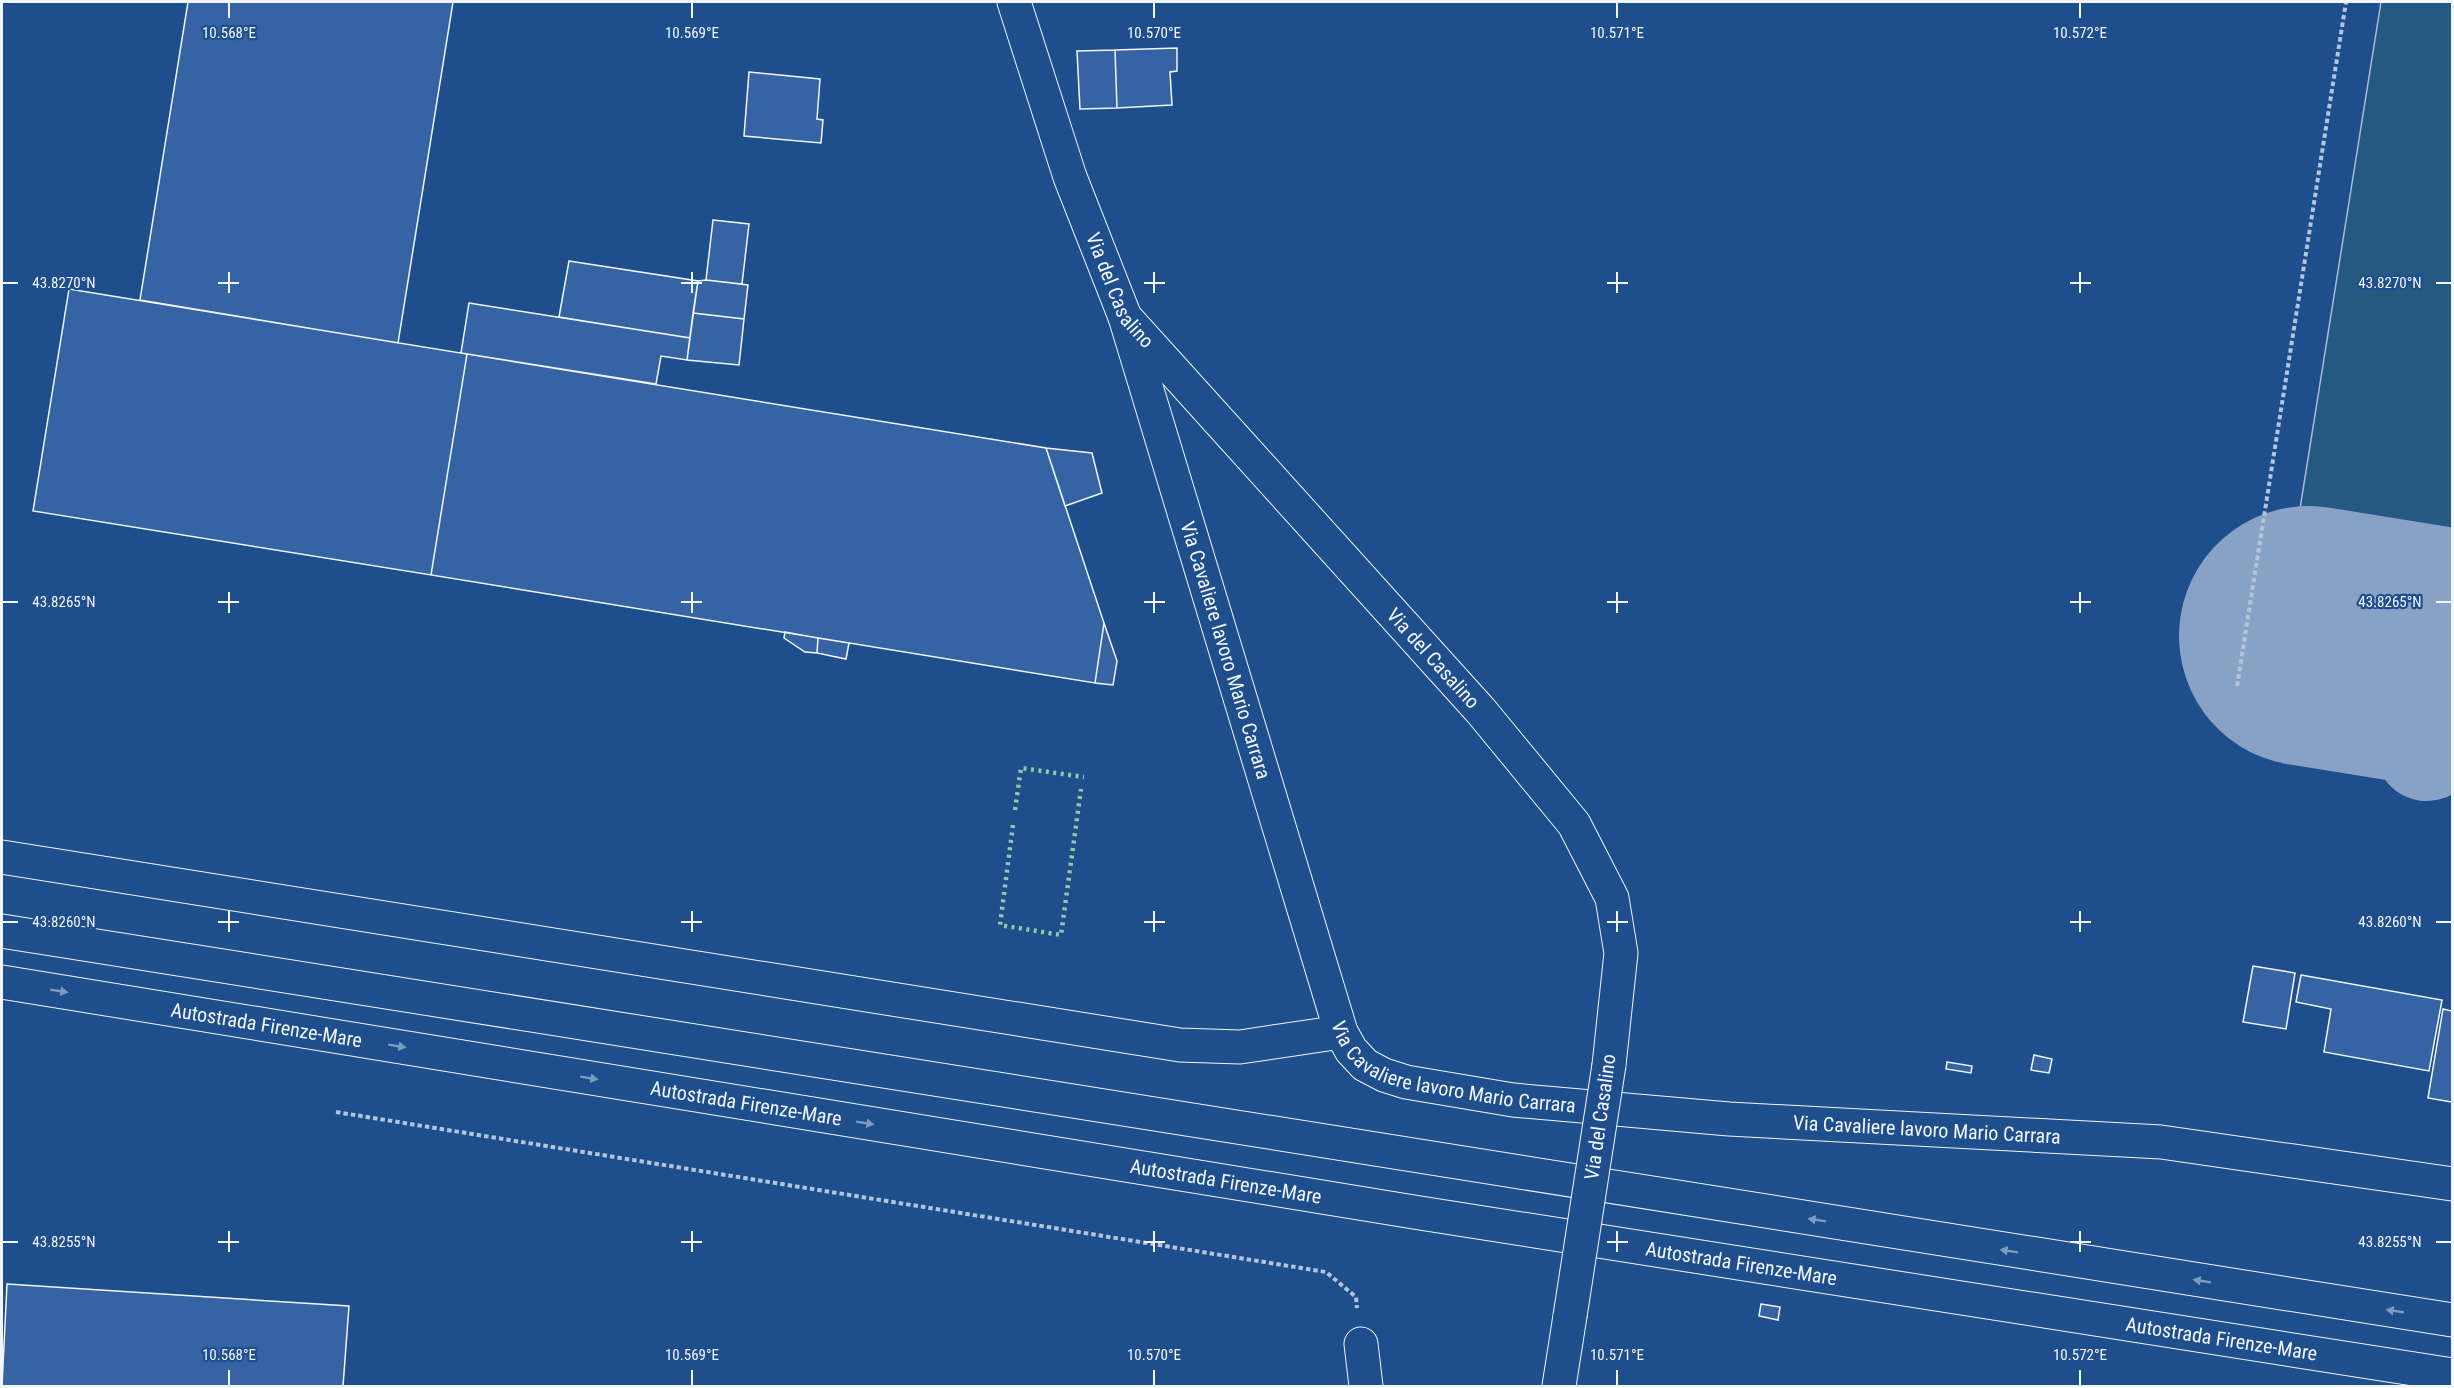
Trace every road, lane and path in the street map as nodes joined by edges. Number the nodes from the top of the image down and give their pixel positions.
1 (1014, 2) edge
2 (2346, 2) edge
3 (1125, 317) junction
4 (2237, 686) dead end
5 (2, 857) edge
6 (2, 931) edge
7 (2, 982) edge
8 (1341, 1032) junction
9 (336, 1112) dead end
10 (2452, 1184) edge
11 (2452, 1320) edge
12 (1361, 1344) joint
13 (2452, 1375) edge
14 (1366, 1386) edge
15 (1559, 1386) edge

1 - 3 main road, Via del Casalino
2 - 4 path
3 - 8 main road, Via Cavaliere lavoro Mario Carrara
3 - 15 main road, Via del Casalino, bridge
5 - 8 main road
11 -> 6 main road
7 -> 13 main road, Autostrada Firenze-Mare
8 - 10 main road, Via Cavaliere lavoro Mario Carrara
9 - 12 path
12 - 14 main road

